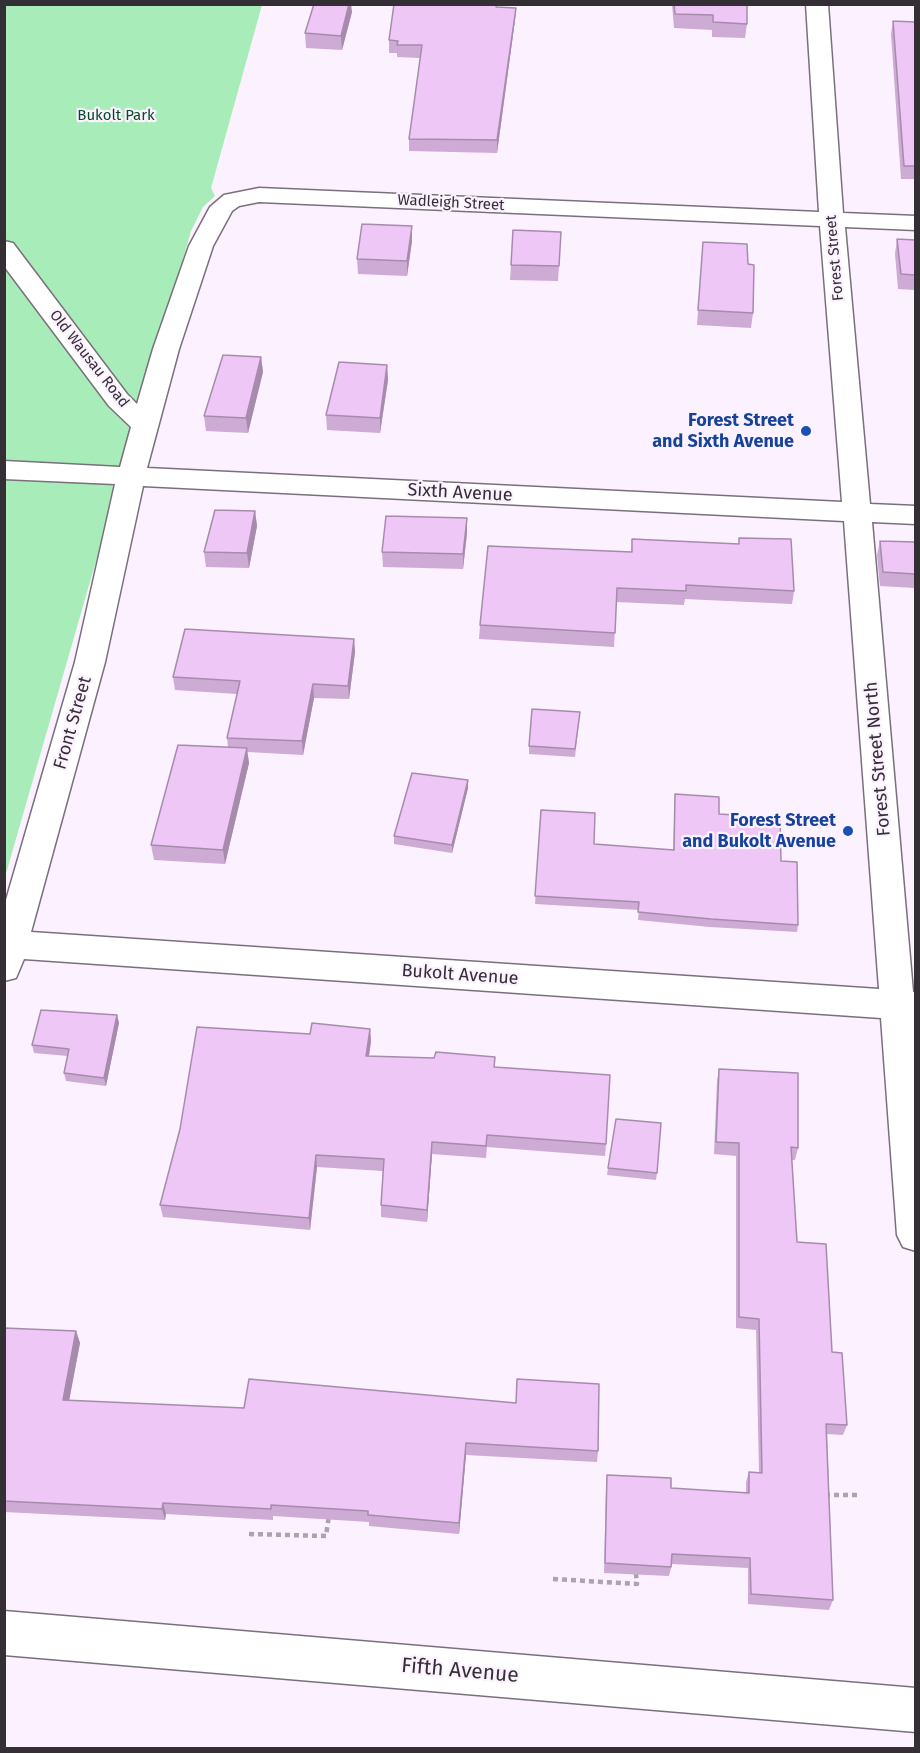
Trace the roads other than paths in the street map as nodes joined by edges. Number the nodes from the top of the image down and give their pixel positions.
1 (817, 4) edge
2 (832, 220) junction
3 (915, 224) edge
4 (4, 248) edge
5 (145, 426) junction
6 (4, 470) edge
7 (130, 475) junction
8 (858, 512) junction
9 (915, 515) edge
10 (6, 952) edge
11 (906, 1006) edge
12 (915, 1235) edge
13 (4, 1633) edge
14 (915, 1710) edge

1 - 2 street, Forest Street
2 - 3 street, Wadleigh Street
2 - 5 street, Wadleigh Street
2 - 8 street, Forest Street
4 - 5 street, Old Wausau Road
5 - 7 street
6 - 7 street, Sixth Avenue
7 - 8 street, Sixth Avenue
7 - 10 street, Front Street
8 - 9 street, Sixth Avenue
8 - 11 street, Forest Street North
10 - 11 street, Bukolt Avenue
11 - 12 street
13 - 14 street, Fifth Avenue

